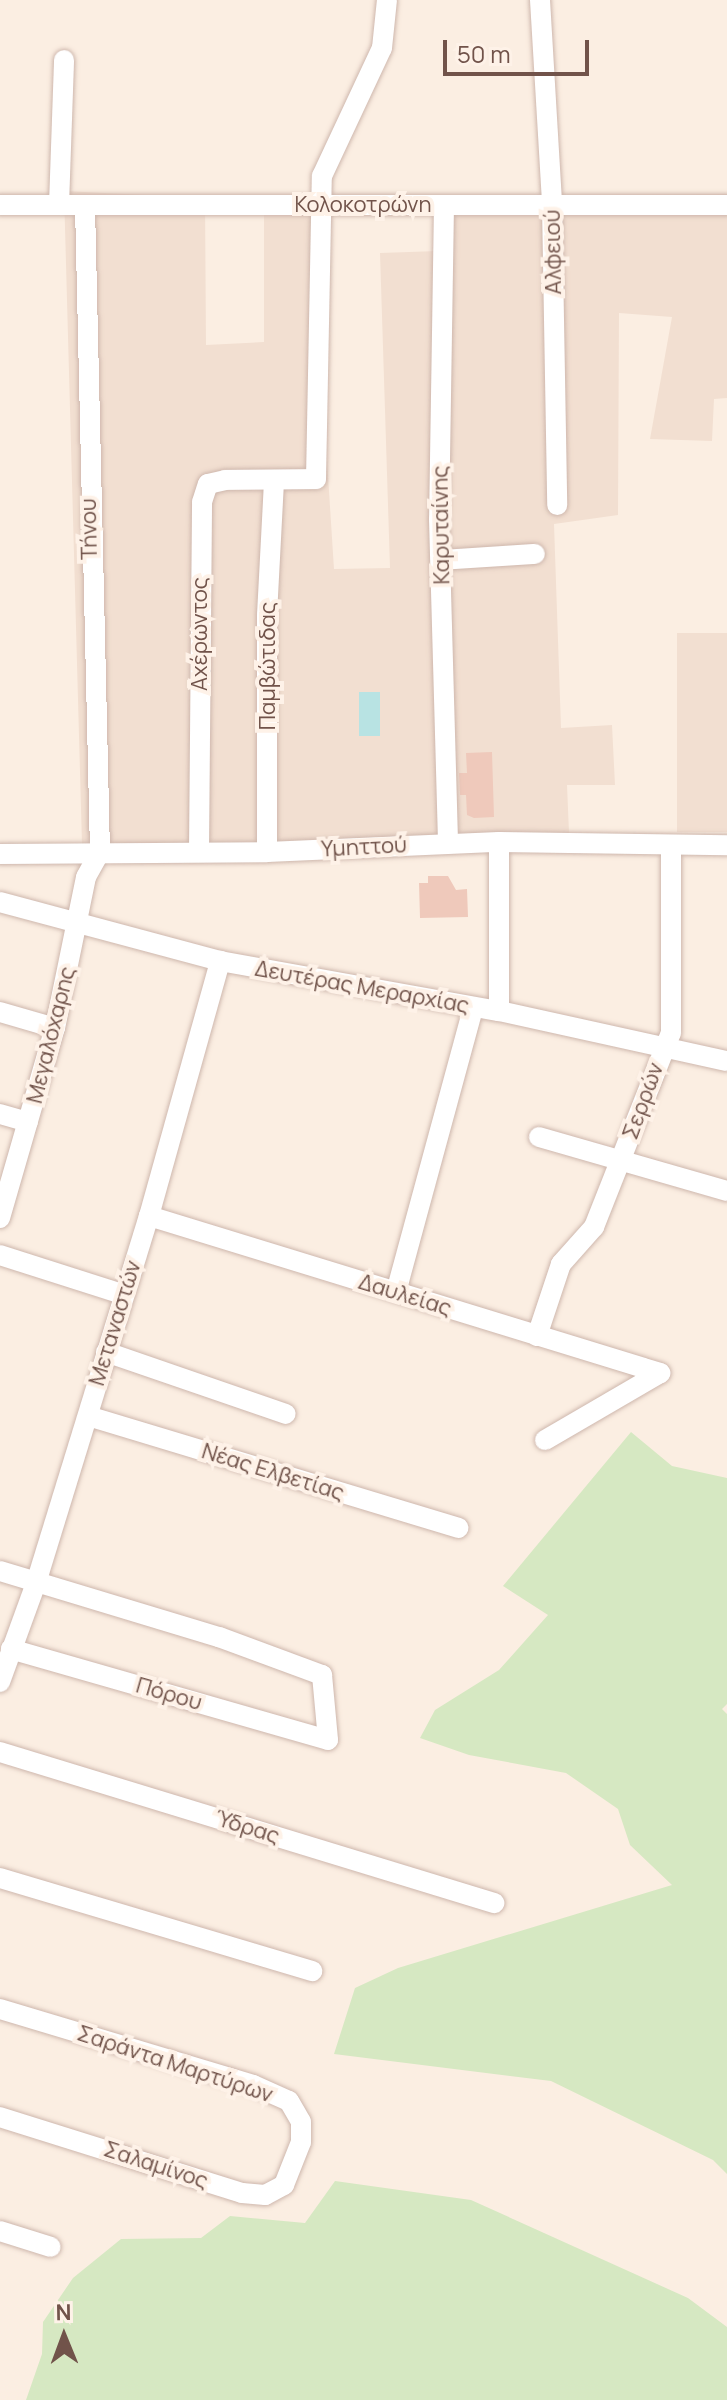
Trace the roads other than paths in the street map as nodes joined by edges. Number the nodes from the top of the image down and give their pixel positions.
1 (387, 0) edge
2 (540, 0) edge
3 (64, 60) dead end
4 (0, 205) edge
5 (59, 205) junction
6 (85, 205) junction
7 (320, 205) junction
8 (444, 205) junction
9 (552, 205) junction
10 (727, 205) edge
11 (274, 481) junction
12 (557, 505) dead end
13 (535, 554) dead end
14 (441, 560) junction
15 (499, 842) junction
16 (448, 844) junction
17 (727, 845) edge
18 (671, 846) junction
19 (100, 852) junction
20 (199, 852) junction
21 (267, 852) junction
22 (0, 854) edge
23 (0, 902) edge
24 (78, 925) junction
25 (220, 961) junction
26 (473, 1008) junction
27 (499, 1011) junction
28 (0, 1012) edge
29 (55, 1028) junction
30 (663, 1046) junction
31 (727, 1061) edge
32 (0, 1114) edge
33 (28, 1122) junction
34 (539, 1137) dead end
35 (622, 1158) junction
36 (727, 1191) edge
37 (149, 1216) junction
38 (0, 1218) edge
39 (0, 1255) edge
40 (396, 1292) junction
41 (122, 1294) junction
42 (537, 1336) junction
43 (106, 1352) junction
44 (286, 1414) dead end
45 (88, 1416) junction
46 (545, 1440) dead end
47 (458, 1528) dead end
48 (0, 1571) edge
49 (36, 1583) junction
50 (11, 1649) junction
51 (0, 1682) edge
52 (0, 1752) edge
53 (0, 1878) edge
54 (494, 1903) dead end
55 (312, 1971) dead end
56 (0, 2009) edge
57 (0, 2117) edge
58 (298, 2160) joint
59 (0, 2231) edge
60 (51, 2247) dead end

1 - 7 street
2 - 9 street, Αλφειού
3 - 5 street
4 - 5 street, Κολοκοτρώνη
5 - 6 street, Κολοκοτρώνη
6 - 7 street, Κολοκοτρώνη
6 - 19 street, Τήνου
7 - 8 street, Κολοκοτρώνη
7 - 11 street
8 - 9 street, Κολοκοτρώνη
8 - 14 street, Καρυταίνης
9 - 10 street, Κολοκοτρώνη
9 - 12 street, Αλφειού
11 - 20 street, Αχέρωντος
11 - 21 street, Παμβώτιδας
13 - 14 street
14 - 16 street, Καρυταίνης
15 - 16 street, Υμηττού
15 - 18 street, Υμηττού
15 - 27 street
16 - 21 street, Υμηττού
17 - 18 street, Υμηττού
18 - 30 street, Σερρών
19 - 20 street, Υμηττού
19 - 22 street, Υμηττού
19 - 24 street, Μεγαλόχαρης
20 - 21 street, Υμηττού
23 - 24 street, Δευτέρας Μεραρχίας
24 - 25 street, Δευτέρας Μεραρχίας
24 - 29 street, Μεγαλόχαρης
25 - 26 street, Δευτέρας Μεραρχίας
25 - 37 street, Μεταναστών
26 - 27 street, Δευτέρας Μεραρχίας
26 - 40 street
27 - 30 street, Δευτέρας Μεραρχίας
28 - 29 street
29 - 33 street, Μεγαλόχαρης
30 - 31 street, Δευτέρας Μεραρχίας
30 - 35 street, Σερρών
32 - 33 street
33 - 38 street, Μεγαλόχαρης
34 - 35 street
35 - 36 street
35 - 42 street, Σερρών
37 - 40 street, Δαυλείας
37 - 41 street, Μεταναστών
39 - 41 street
40 - 42 street, Δαυλείας
41 - 43 street, Μεταναστών
42 - 46 street, Δαυλείας
43 - 44 street
43 - 45 street, Μεταναστών
45 - 47 street, Νέας Ελβετίας
45 - 49 street, Μεταναστών
48 - 49 street
49 - 50 street, Μεταναστών
49 - 50 street, Πόρου
50 - 51 street, Μεταναστών
52 - 54 street, Ύδρας
53 - 55 street
56 - 58 street, Σαράντα Μαρτύρων
57 - 58 street, Σαλαμίνος
59 - 60 street

